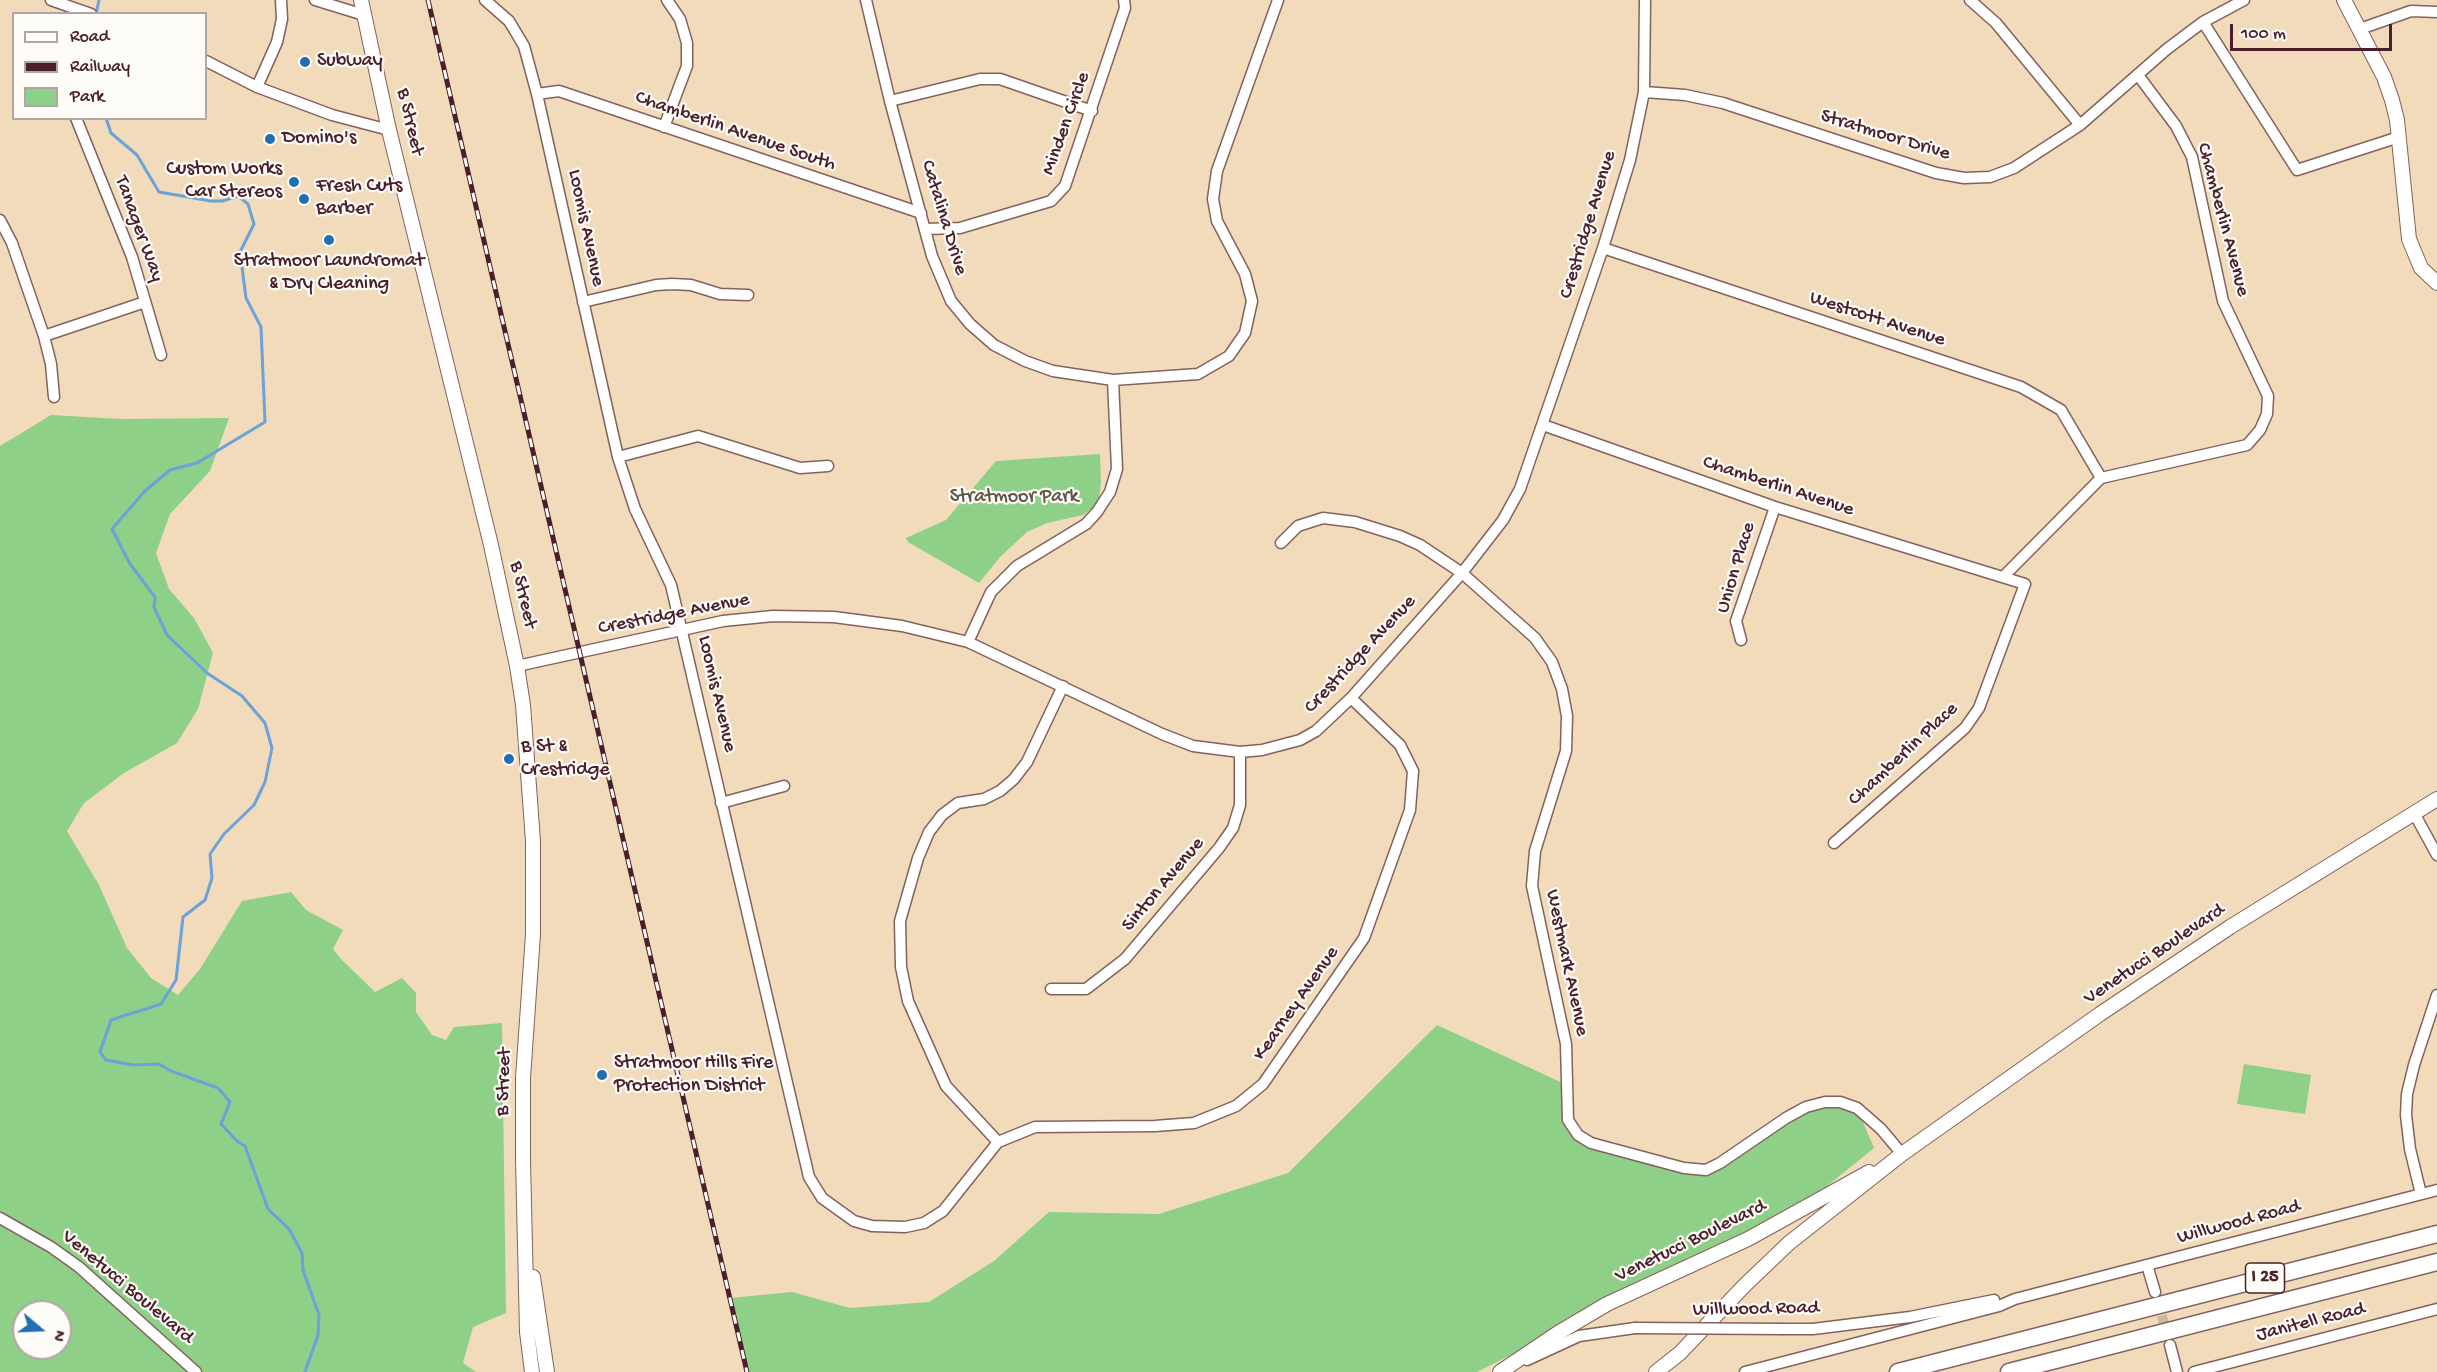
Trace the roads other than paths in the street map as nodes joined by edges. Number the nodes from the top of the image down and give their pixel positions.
1 (51, 0) edge
2 (281, 0) edge
3 (315, 0) edge
4 (361, 0) edge
5 (485, 0) edge
6 (667, 0) edge
7 (866, 0) edge
8 (1124, 0) edge
9 (1278, 0) edge
10 (1645, 0) edge
11 (1970, 0) edge
12 (2244, 0) edge
13 (2344, 0) edge
14 (2424, 5) edge
15 (63, 9) edge
16 (82, 12) edge
17 (2437, 12) edge
18 (364, 15) junction
19 (2203, 22) junction
20 (2360, 29) junction
21 (207, 62) edge
22 (2138, 75) junction
23 (257, 87) junction
24 (1644, 92) junction
25 (537, 94) junction
26 (890, 101) junction
27 (1092, 111) junction
28 (77, 120) edge
29 (2080, 125) junction
30 (664, 127) junction
31 (389, 129) junction
32 (2399, 137) junction
33 (921, 213) junction
34 (0, 220) edge
35 (926, 229) junction
36 (1603, 248) junction
37 (2437, 283) edge
38 (747, 295) dead end
39 (145, 302) junction
40 (583, 302) junction
41 (44, 336) junction
42 (161, 355) dead end
43 (1113, 380) junction
44 (54, 397) dead end
45 (1543, 425) junction
46 (618, 457) junction
47 (828, 466) dead end
48 (2101, 478) junction
49 (1775, 507) junction
50 (1281, 543) dead end
51 (1462, 573) junction
52 (2004, 576) junction
53 (2025, 584) joint
54 (683, 629) junction
55 (1741, 640) dead end
56 (968, 642) junction
57 (518, 666) junction
58 (1063, 686) junction
59 (1351, 698) junction
60 (1240, 752) junction
61 (784, 786) dead end
62 (2437, 799) edge
63 (722, 803) junction
64 (2414, 813) junction
65 (1834, 843) dead end
66 (2437, 855) edge
67 (1052, 989) dead end
68 (2437, 995) edge
69 (998, 1142) junction
70 (1902, 1154) junction
71 (2437, 1190) edge
72 (2421, 1194) junction
73 (524, 1213) junction
74 (0, 1218) edge
75 (2437, 1234) edge
76 (2437, 1262) edge
77 (2148, 1265) junction
78 (2155, 1292) tunnel mouth
79 (2015, 1299) junction
80 (2437, 1309) edge
81 (2170, 1345) tunnel mouth
82 (196, 1372) edge
83 (532, 1372) edge
84 (547, 1372) edge
85 (1502, 1372) edge
86 (1656, 1372) edge
87 (1745, 1372) edge
88 (1898, 1372) edge
89 (2009, 1372) edge
90 (2177, 1372) edge
91 (2194, 1372) edge

1 - 15 street
2 - 23 street
3 - 18 street
4 - 18 main road, B Street
5 - 25 street, Loomis Avenue
6 - 30 street
7 - 26 street, Catalina Drive
8 - 27 street, Minden Circle
9 - 43 street, Catalina Drive
10 - 24 street, Crestridge Avenue
11 - 29 street
12 - 19 street, Stratmoor Drive
13 - 20 main road
14 - 17 street
14 - 20 street
15 - 16 street
18 - 31 main road, B Street
19 - 22 street, Stratmoor Drive
19 - 32 street
20 - 32 main road
21 - 23 street
22 - 29 street, Stratmoor Drive
22 - 48 street, Chamberlin Avenue
23 - 31 street
24 - 29 street, Stratmoor Drive
24 - 36 street, Crestridge Avenue
25 - 30 street, Chamberlin Avenue South
25 - 40 street, Loomis Avenue
26 - 27 street
26 - 33 street, Catalina Drive
27 - 35 street, Minden Circle
28 - 39 street, Tanager Way
30 - 33 street, Chamberlin Avenue South
31 - 57 main road, B Street
32 - 37 main road
33 - 35 street, Catalina Drive
34 - 41 street
35 - 43 street, Catalina Drive
36 - 45 street, Crestridge Avenue
36 - 48 street, Westcott Avenue
38 - 40 street
39 - 41 street
39 - 42 street, Tanager Way
40 - 46 street, Loomis Avenue
41 - 44 street
43 - 56 street
45 - 49 street, Chamberlin Avenue
45 - 51 street, Crestridge Avenue
46 - 47 street
46 - 54 street, Loomis Avenue
48 - 52 street
49 - 52 street, Chamberlin Avenue
49 - 55 street, Union Place
50 - 51 street, Westmark Avenue
51 - 59 street, Crestridge Avenue
51 - 70 street, Westmark Avenue
52 - 53 street, Chamberlin Avenue
53 - 65 street, Chamberlin Place
54 - 56 street, Crestridge Avenue
54 - 57 street, Crestridge Avenue
54 - 63 street, Loomis Avenue
56 - 58 street, Crestridge Avenue
57 - 73 main road, B Street
58 - 60 street, Crestridge Avenue
58 - 69 street
59 - 60 street, Crestridge Avenue
59 - 69 street, Kearney Avenue
60 - 67 street, Sinton Avenue
61 - 63 street
62 - 64 main road, Venetucci Boulevard
63 - 69 street, Loomis Avenue
64 - 66 street
64 - 70 main road, Venetucci Boulevard
68 - 72 street
70 - 85 main road, Venetucci Boulevard
70 - 86 main road, Venetucci Boulevard
71 - 72 street, Willwood Road
72 - 77 street, Willwood Road
73 - 83 main road, B Street
73 - 84 main road, B Street
74 - 82 street, Venetucci Boulevard
75 - 88 highway, I 25
76 - 89 highway, I 25
77 - 78 street
77 - 79 street, Willwood Road
79 - 85 street, Willwood Road, bridge
79 - 87 street, Willwood Road
80 - 91 street, Janitell Road
81 - 90 street

